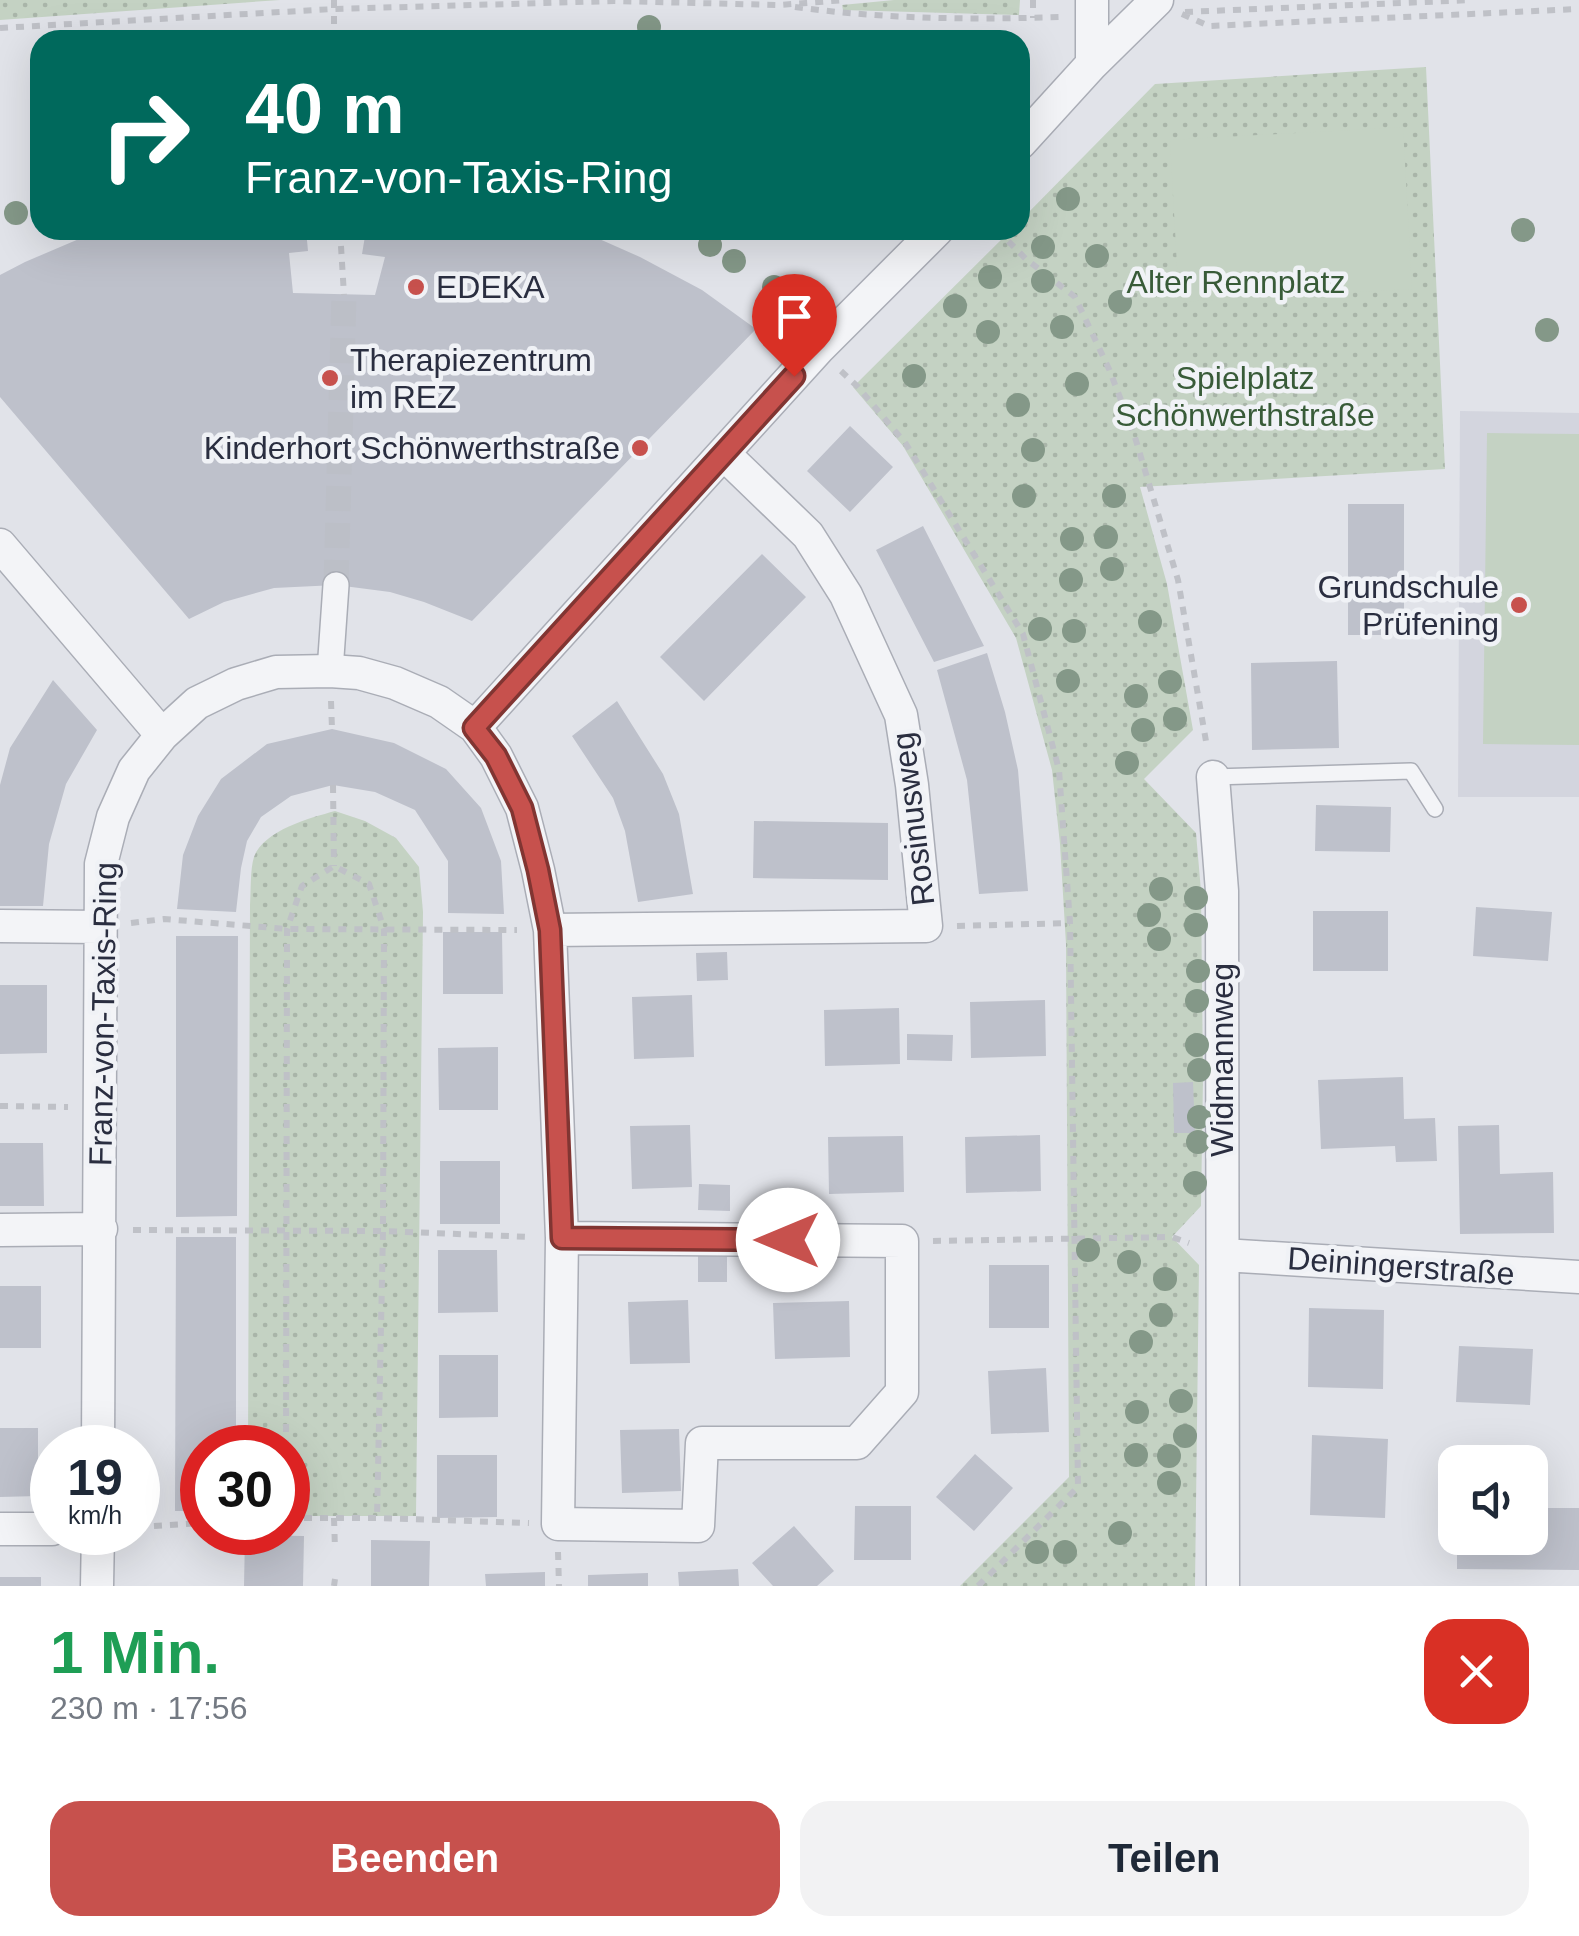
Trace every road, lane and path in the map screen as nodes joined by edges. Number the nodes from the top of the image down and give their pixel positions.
1 (837, 0) edge
2 (846, 0) edge
3 (1032, 0) edge
4 (1472, 0) edge
5 (334, 4) edge
6 (779, 5) junction
7 (1168, 6) edge
8 (1092, 8) edge
9 (1579, 9) edge
10 (832, 12) junction
11 (1034, 18) junction
12 (0, 28) edge
13 (334, 30) edge
14 (1092, 64) junction
15 (1030, 131) edge
16 (341, 240) edge
17 (927, 240) edge
18 (1008, 240) edge
19 (344, 295) tunnel mouth
20 (818, 350) junction
21 (724, 454) junction
22 (0, 544) edge
23 (336, 585) tunnel mouth
24 (330, 670) junction
25 (474, 728) junction
26 (162, 735) junction
27 (1212, 778) junction
28 (333, 785) dead end
29 (1435, 809) dead end
30 (334, 866) junction
31 (1070, 923) junction
32 (0, 926) edge
33 (926, 926) junction
34 (100, 927) junction
35 (286, 929) junction
36 (384, 929) junction
37 (550, 930) junction
38 (0, 1106) edge
39 (100, 1107) junction
40 (101, 1229) junction
41 (0, 1230) edge
42 (286, 1231) junction
43 (382, 1231) junction
44 (562, 1238) junction
45 (1075, 1238) junction
46 (902, 1242) junction
47 (1223, 1256) junction
48 (1579, 1277) edge
49 (98, 1425) edge
50 (286, 1425) edge
51 (310, 1518) edge
52 (334, 1518) junction
53 (377, 1518) junction
54 (558, 1524) junction
55 (0, 1528) edge
56 (30, 1529) edge
57 (335, 1549) dead end
58 (98, 1555) edge
59 (97, 1586) edge
60 (978, 1586) edge
61 (1223, 1586) edge

1 - 2 path
1 - 6 path
1 - 10 path
3 - 11 path
4 - 7 path
5 - 6 path
5 - 12 path
5 - 13 path
6 - 10 path
7 - 9 path
7 - 14 street
8 - 11 path
8 - 14 street
10 - 11 path
14 - 15 street
16 - 19 path
17 - 20 street
18 - 27 path
20 - 21 street
20 - 31 path
21 - 25 street
21 - 33 street, Rosinusweg
22 - 26 street
23 - 24 street
24 - 25 street, Franz-von-Taxis-Ring
24 - 26 street, Franz-von-Taxis-Ring
25 - 37 street, Franz-von-Taxis-Ring
26 - 34 street, Franz-von-Taxis-Ring
27 - 29 lane
27 - 47 street, Widmannweg
28 - 30 path
30 - 35 path
30 - 36 path
31 - 33 path
31 - 45 path
32 - 34 street
33 - 37 street, Rosinusweg
34 - 35 path
34 - 39 street, Franz-von-Taxis-Ring
35 - 36 path
35 - 42 path
36 - 37 path
36 - 43 path
37 - 44 street, Franz-von-Taxis-Ring
38 - 39 path
39 - 40 street, Franz-von-Taxis-Ring
40 - 41 street
40 - 42 path
40 - 49 street, Franz-von-Taxis-Ring
42 - 43 path
42 - 50 path
43 - 44 path
43 - 53 path
44 - 46 street
44 - 54 street, Franz-von-Taxis-Ring
45 - 46 path
45 - 47 path
45 - 60 path
46 - 54 street
47 - 48 street, Deiningerstraße
47 - 61 street, Widmannweg
51 - 52 path
52 - 53 path
52 - 57 path
53 - 54 path
55 - 56 street
58 - 59 street

